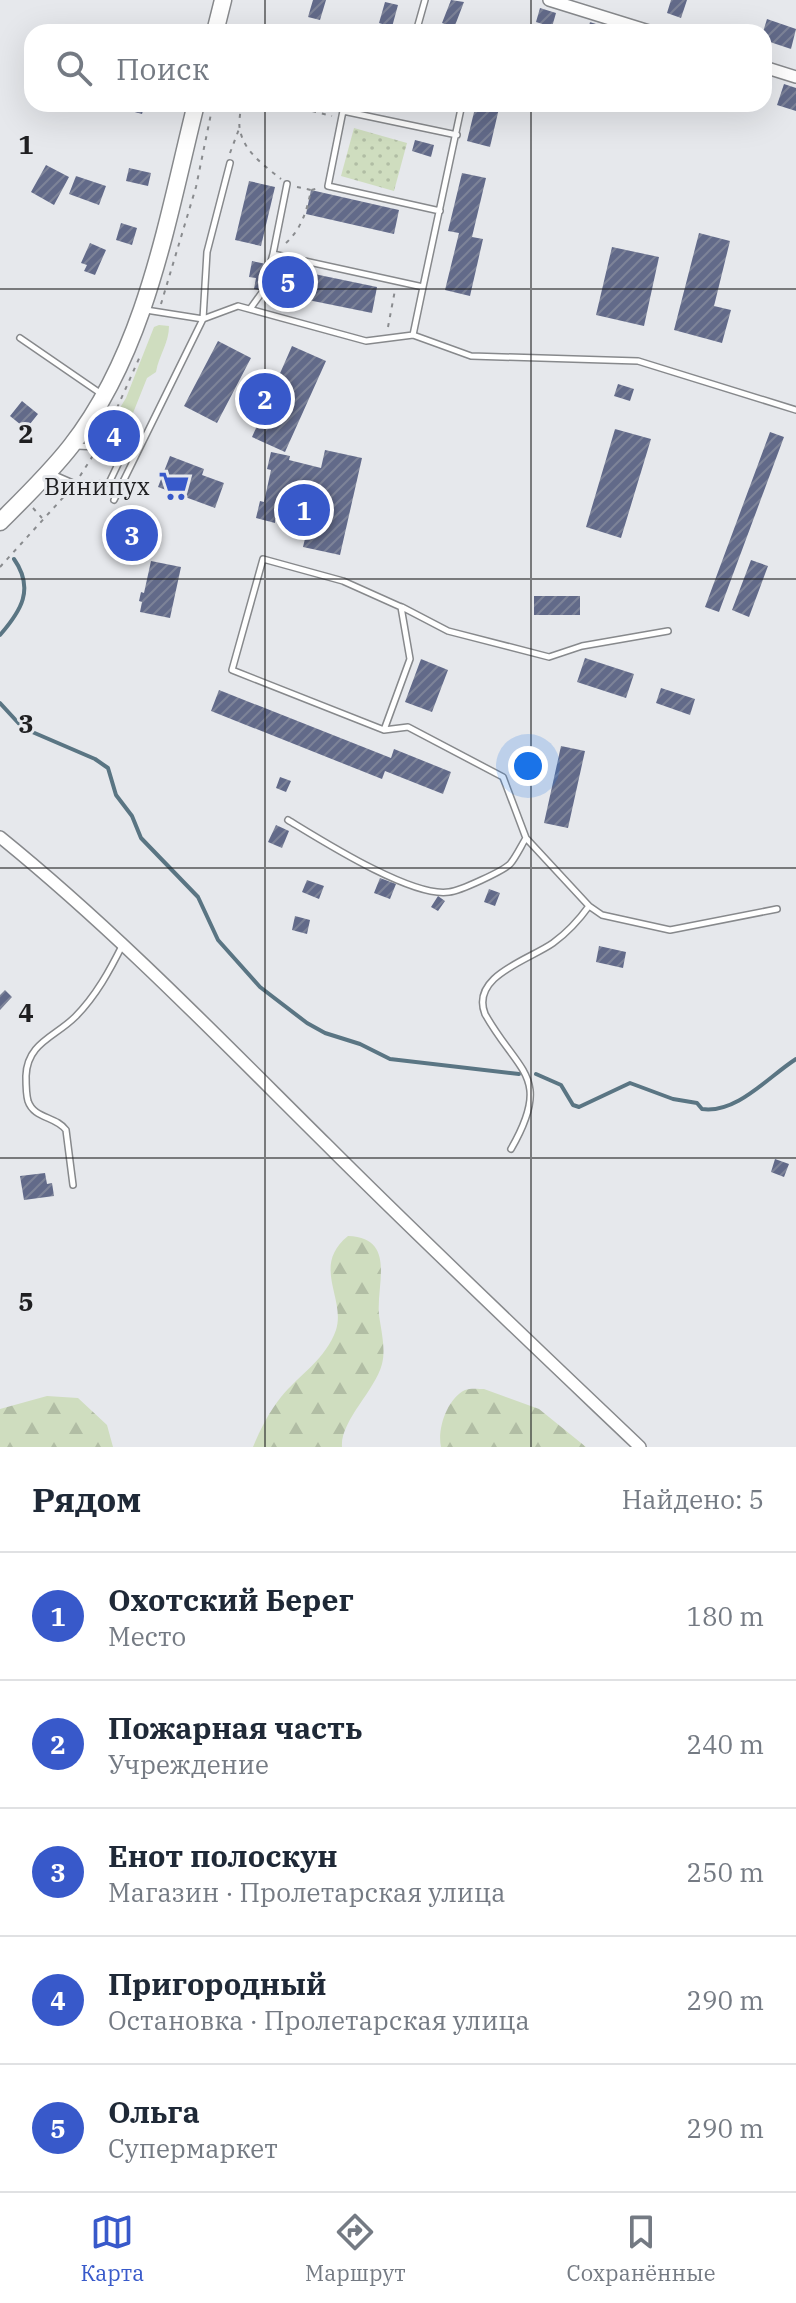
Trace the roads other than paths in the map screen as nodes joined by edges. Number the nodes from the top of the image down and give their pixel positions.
1 (223, 0) edge
2 (425, 0) edge
3 (549, 0) edge
4 (217, 24) edge
5 (418, 24) edge
6 (626, 24) edge
7 (772, 70) edge
8 (796, 77) edge
9 (194, 112) edge
10 (343, 112) edge
11 (348, 112) edge
12 (461, 112) edge
13 (457, 135) junction
14 (230, 163) road end
15 (287, 184) road end
16 (440, 211) junction
17 (273, 254) junction
18 (270, 265) dead end
19 (423, 287) junction
20 (263, 291) dead end
21 (250, 309) junction
22 (149, 311) junction
23 (203, 319) junction
24 (413, 335) junction
25 (20, 338) dead end
26 (104, 396) junction
27 (796, 410) edge
28 (72, 445) junction
29 (48, 472) junction
30 (114, 500) dead end
31 (0, 522) edge
32 (401, 607) junction
33 (668, 631) dead end
34 (384, 730) junction
35 (288, 820) dead end
36 (0, 837) edge
37 (526, 838) junction
38 (589, 906) junction
39 (777, 909) dead end
40 (123, 943) junction
41 (511, 1149) dead end
42 (73, 1185) dead end
43 (640, 1447) edge

1 - 4 main road
2 - 5 lane
3 - 6 street
7 - 8 street
9 - 22 main road
10 - 16 lane
11 - 13 lane
12 - 13 lane
13 - 16 lane
14 - 23 lane
15 - 17 lane
16 - 19 lane
17 - 18 lane
17 - 19 lane
19 - 24 lane
20 - 21 lane
21 - 23 lane
21 - 24 lane
22 - 23 lane
22 - 26 main road
23 - 30 lane
24 - 27 lane
25 - 26 lane
26 - 28 main road
28 - 29 main road
28 - 29 lane
29 - 31 main road
32 - 33 lane
32 - 34 lane
32 - 34 lane
34 - 37 lane
35 - 37 lane
36 - 40 street
37 - 38 lane
38 - 39 lane
38 - 41 lane
40 - 42 lane
40 - 43 street

